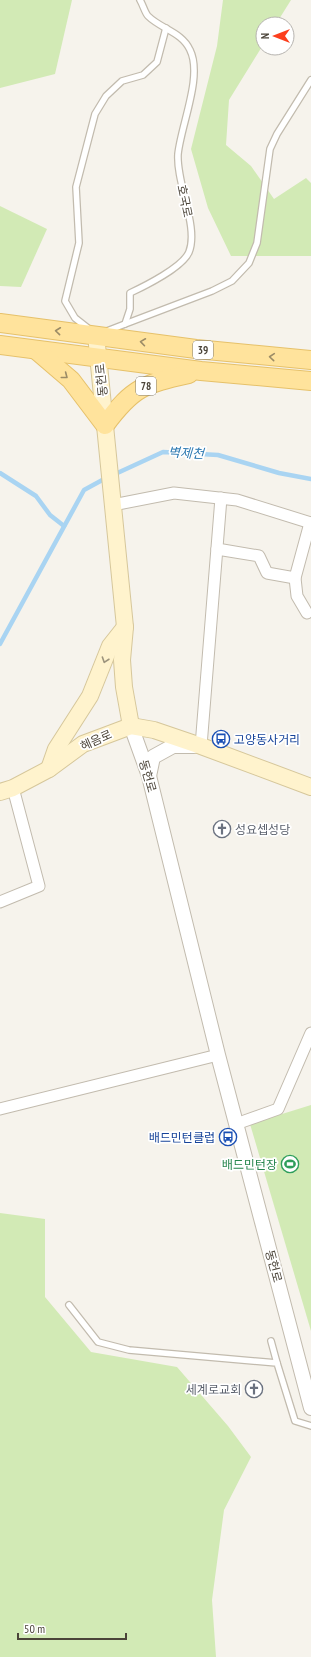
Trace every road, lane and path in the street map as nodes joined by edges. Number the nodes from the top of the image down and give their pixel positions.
1 (140, 0) edge
2 (166, 28) junction
3 (311, 80) edge
4 (0, 324) edge
5 (125, 324) junction
6 (96, 335) junction
7 (0, 345) edge
8 (36, 350) junction
9 (98, 357) junction
10 (311, 360) edge
11 (201, 372) junction
12 (311, 381) edge
13 (105, 425) junction
14 (221, 498) junction
15 (112, 499) junction
16 (310, 523) edge
17 (217, 549) junction
18 (295, 578) junction
19 (307, 613) dead end
20 (125, 627) junction
21 (132, 726) junction
22 (201, 746) junction
23 (49, 768) junction
24 (149, 776) junction
25 (311, 787) edge
26 (7, 790) edge
27 (0, 902) edge
28 (311, 1033) edge
29 (218, 1055) junction
30 (0, 1110) edge
31 (236, 1124) junction
32 (69, 1304) dead end
33 (270, 1341) dead end
34 (277, 1363) junction
35 (311, 1408) edge
36 (311, 1426) edge

1 - 2 lane, 호국로
2 - 5 lane, 호국로
2 - 6 lane
3 - 5 lane
6 -> 4 main road, 39
5 - 6 lane
6 - 9 main road, 동헌로
10 -> 6 main road, 39
7 - 8 main road, 39
8 - 9 main road, 39
8 -> 13 main road
9 - 11 main road, 39
9 - 13 main road, 동헌로
11 - 12 main road, 39
11 - 13 main road, 78
13 - 15 main road, 동헌로
14 - 15 street
14 - 16 street
14 - 17 street
15 - 20 main road, 동헌로
16 - 18 street
17 - 18 street
17 - 22 street
18 - 19 street
20 - 21 main road, 동헌로
20 -> 23 main road
21 - 22 main road
21 - 23 main road, 혜음로
21 - 24 street, 동헌로
22 - 24 street
22 - 25 main road
23 - 26 main road, 혜음로
24 - 29 street, 동헌로
26 - 27 street
28 - 31 street
29 - 30 street
29 - 31 street, 동헌로
31 - 35 street, 동헌로
32 - 34 lane
33 - 34 lane
34 - 36 lane

